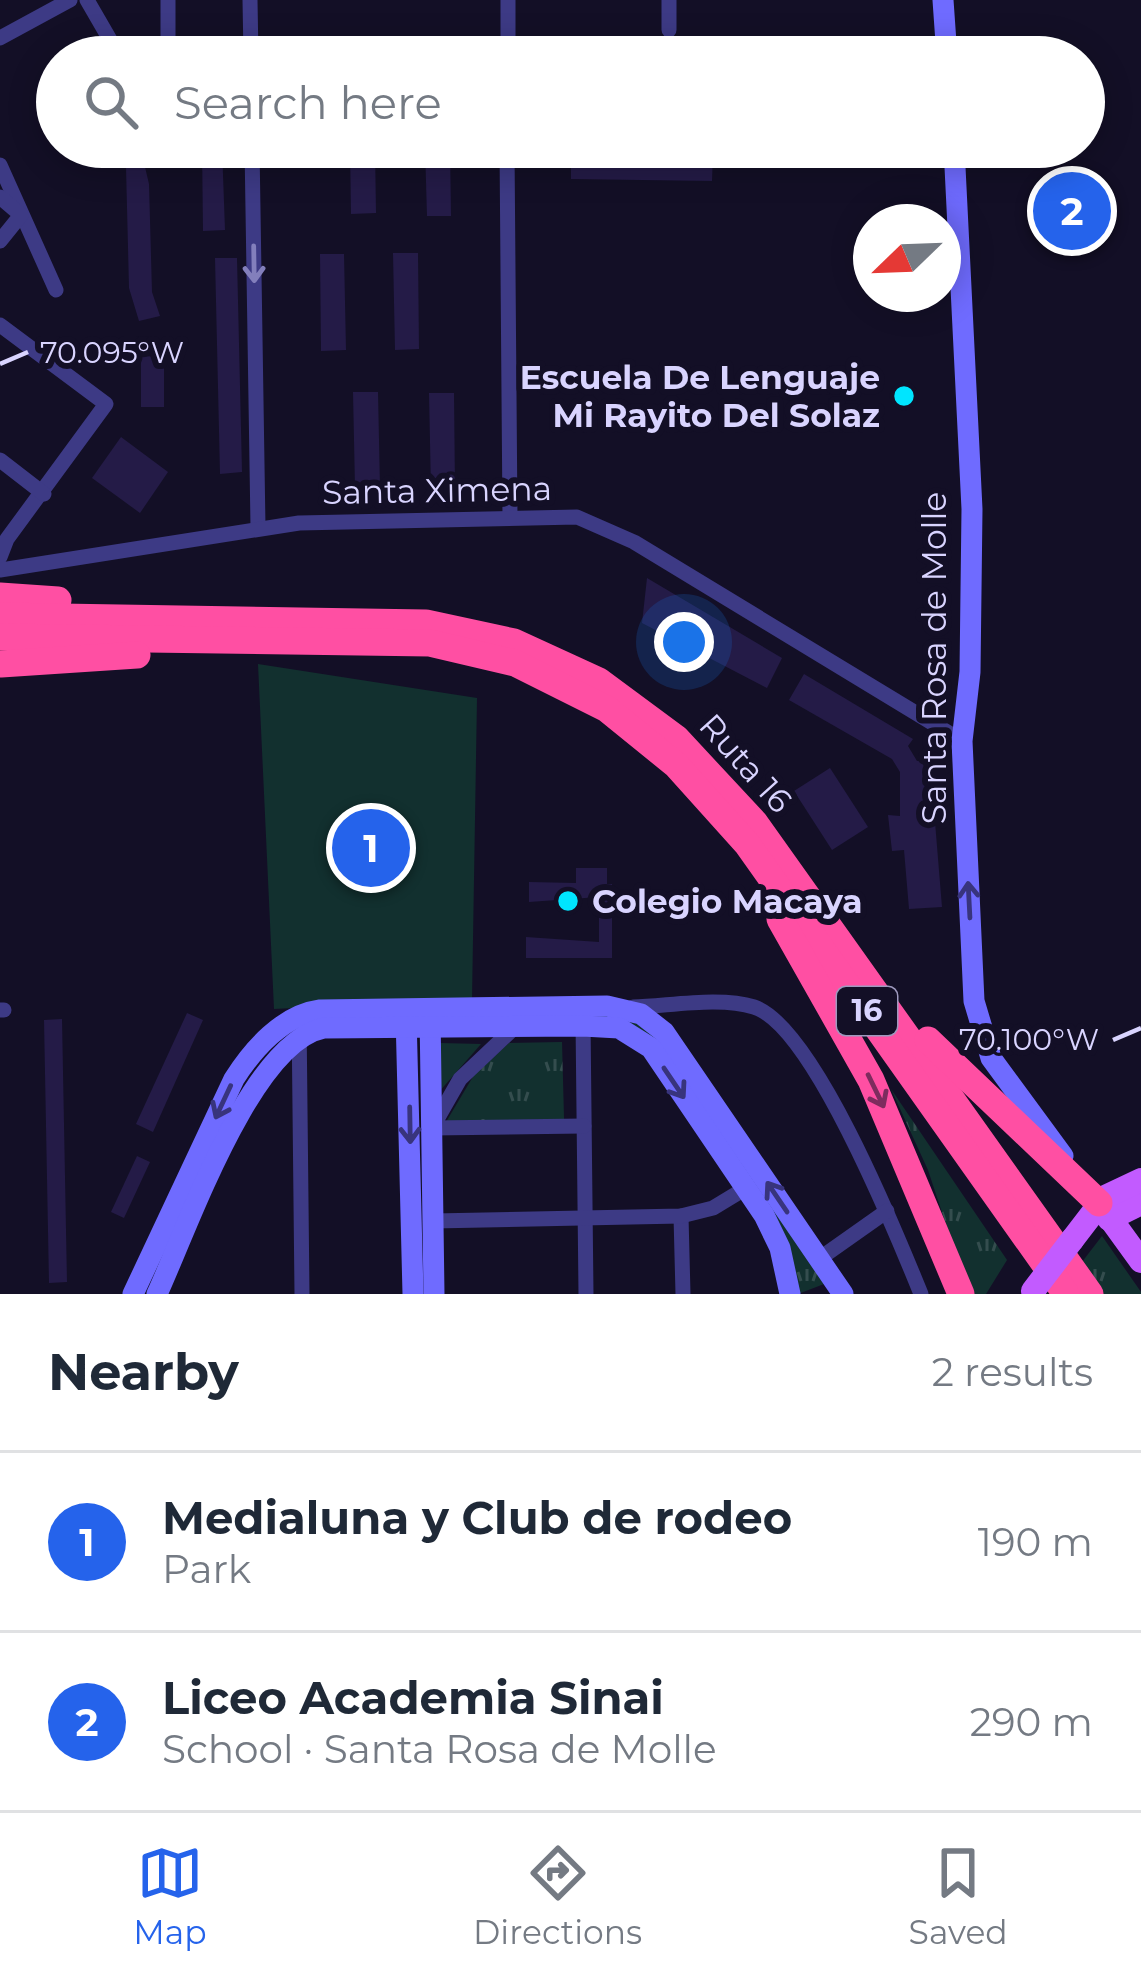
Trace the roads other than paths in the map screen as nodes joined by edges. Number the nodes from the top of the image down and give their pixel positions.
1 (70, 0) edge
2 (87, 0) edge
3 (168, 0) edge
4 (250, 0) edge
5 (508, 0) edge
6 (669, 0) edge
7 (943, 0) edge
8 (669, 30) dead end
9 (108, 36) edge
10 (168, 36) edge
11 (251, 36) edge
12 (508, 36) edge
13 (946, 36) edge
14 (0, 38) edge
15 (0, 165) edge
16 (252, 168) edge
17 (507, 168) edge
18 (955, 168) edge
19 (0, 197) edge
20 (20, 215) junction
21 (0, 242) edge
22 (56, 290) dead end
23 (0, 325) edge
24 (0, 460) edge
25 (44, 494) junction
26 (510, 518) junction
27 (258, 527) junction
28 (0, 557) edge
29 (0, 570) edge
30 (0, 596) edge
31 (0, 616) edge
32 (374, 622) junction
33 (0, 637) edge
34 (267, 641) junction
35 (0, 664) edge
36 (962, 741) junction
37 (651, 742) junction
38 (838, 937) junction
39 (624, 1008) junction
40 (583, 1016) junction
41 (406, 1018) junction
42 (430, 1018) junction
43 (299, 1027) junction
44 (515, 1027) junction
45 (584, 1126) junction
46 (432, 1128) junction
47 (1141, 1180) edge
48 (746, 1188) junction
49 (1141, 1203) edge
50 (887, 1211) junction
51 (1104, 1211) junction
52 (585, 1216) junction
53 (681, 1216) junction
54 (433, 1221) junction
55 (818, 1258) junction
56 (1141, 1261) edge
57 (1032, 1292) edge
58 (133, 1294) edge
59 (157, 1294) edge
60 (302, 1294) edge
61 (413, 1294) edge
62 (434, 1294) edge
63 (586, 1294) edge
64 (682, 1294) edge
65 (790, 1294) edge
66 (843, 1294) edge
67 (921, 1294) edge
68 (961, 1294) edge
69 (1066, 1294) edge
70 (1090, 1294) edge

1 - 14 street
2 - 9 street
3 - 10 street
4 - 11 street
5 - 12 street
6 - 8 street
7 - 13 street
15 - 20 street
16 -> 27 street
17 - 26 street
18 - 36 street, Santa Rosa de Molle
19 - 20 street
20 - 21 street
20 - 22 street
23 - 25 street
24 - 25 street
25 - 28 street
26 - 27 street, Santa Ximena
26 - 36 street, Santa Ximena
27 - 29 street, Santa Ximena
30 - 32 highway
31 - 32 highway, Ruta 16 / 16
32 - 38 highway, Ruta 16 / 16
33 - 34 highway, Ruta 16 / 16
34 - 35 highway
34 - 37 highway, Ruta 16 / 16
51 -> 36 street, Santa Rosa de Molle
37 -> 68 highway
37 - 69 highway, Ruta 16 / 16
38 - 51 highway
38 - 70 highway, Ruta 16 / 16
39 - 40 street
39 - 50 street
55 -> 39 street
40 - 42 street
40 - 44 street
40 - 45 street
40 -> 48 street
41 - 42 street
41 - 43 street
41 -> 61 street
42 - 44 street
42 - 46 street
43 -> 58 street
43 - 59 street
43 - 60 street
44 - 46 street
45 - 46 street
45 - 52 street
46 - 54 street
47 - 51 main road
48 - 53 street
48 - 65 street
49 - 51 main road
50 - 55 street
50 - 67 street
51 - 56 main road
51 - 57 main road, bridge
52 - 53 street
52 - 54 street
52 - 63 street
53 - 64 street
54 - 62 street
55 - 66 street

